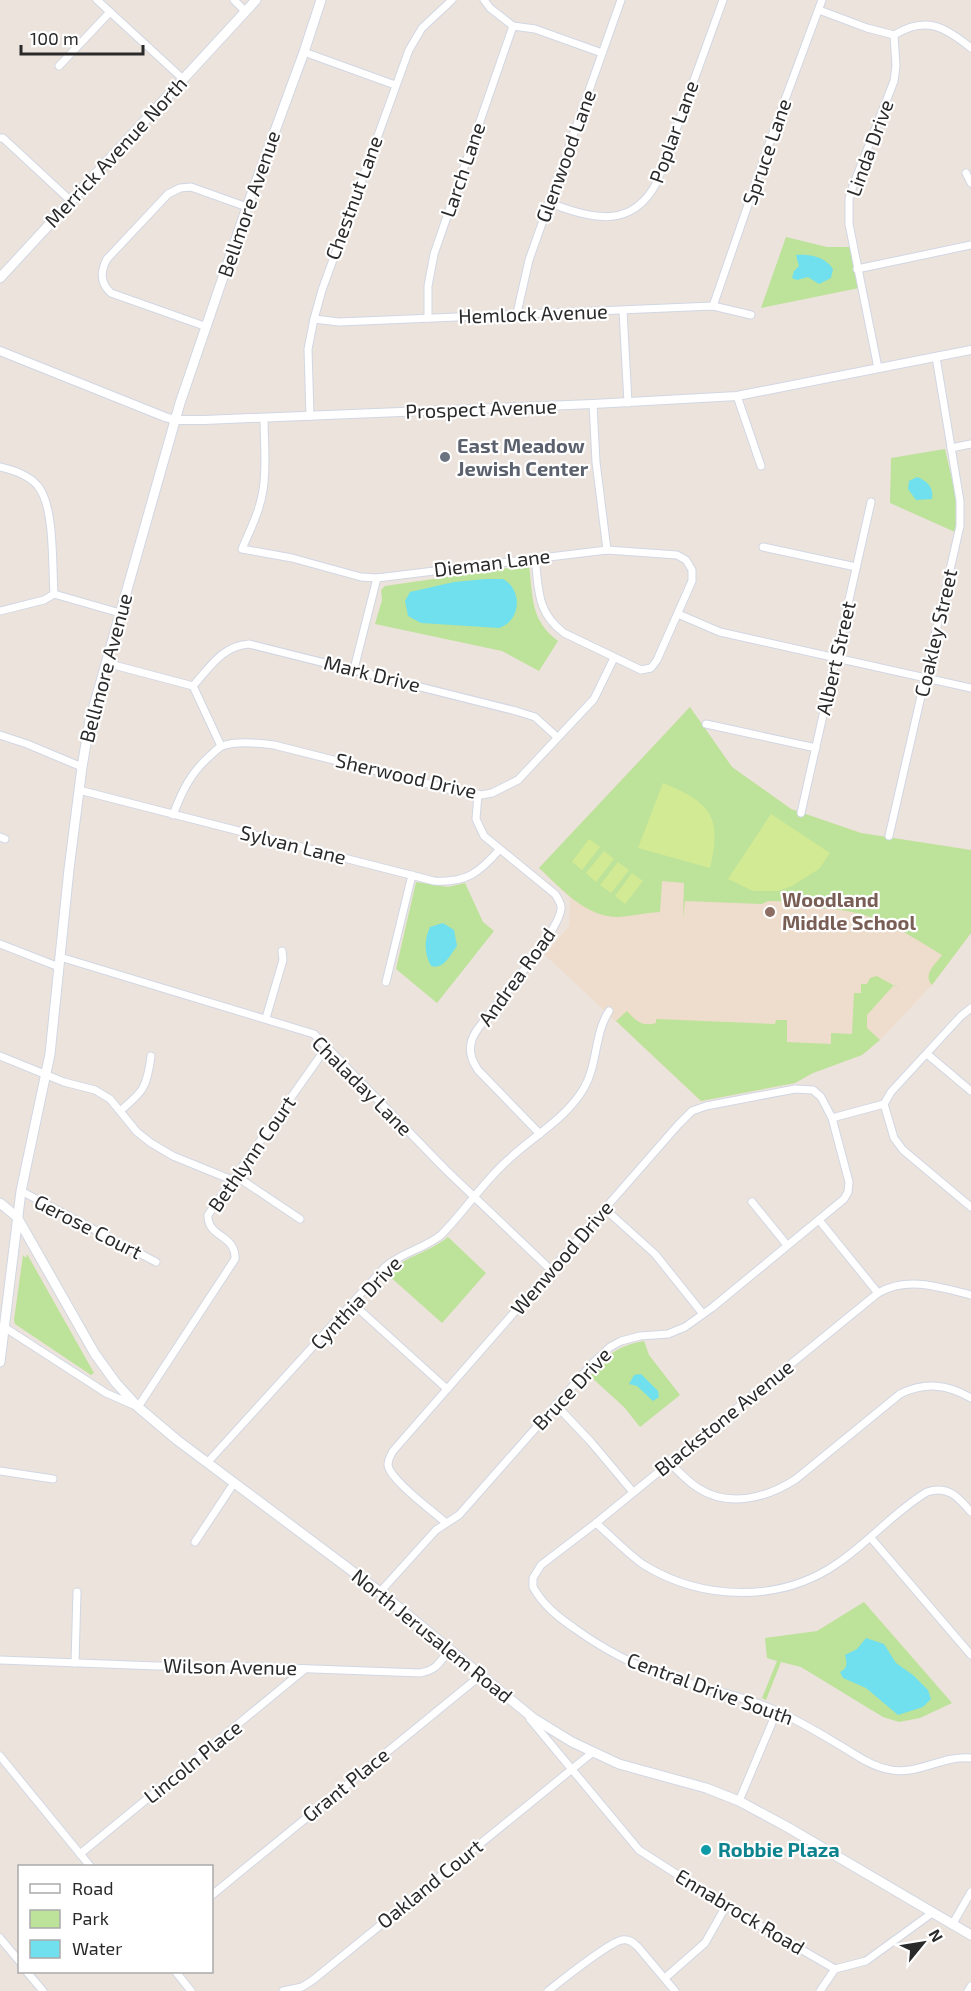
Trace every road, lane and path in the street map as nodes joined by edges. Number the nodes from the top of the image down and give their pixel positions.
1 (97, 0) edge
2 (234, 0) edge
3 (256, 0) edge
4 (321, 0) edge
5 (452, 0) edge
6 (484, 0) edge
7 (621, 0) edge
8 (723, 0) edge
9 (822, 0) edge
10 (819, 10) junction
11 (245, 11) junction
12 (110, 12) junction
13 (513, 26) junction
14 (894, 35) junction
15 (971, 48) edge
16 (304, 52) junction
17 (602, 53) junction
18 (59, 66) dead end
19 (183, 80) junction
20 (395, 85) junction
21 (0, 138) edge
22 (966, 174) dead end
23 (971, 183) edge
24 (71, 201) junction
25 (550, 203) junction
26 (247, 207) junction
27 (971, 245) edge
28 (857, 268) junction
29 (0, 278) edge
30 (713, 306) junction
31 (623, 310) junction
32 (517, 313) junction
33 (751, 315) dead end
34 (428, 318) junction
35 (314, 319) junction
36 (207, 327) junction
37 (971, 350) edge
38 (0, 351) edge
39 (936, 357) junction
40 (878, 368) junction
41 (737, 396) junction
42 (628, 403) junction
43 (593, 405) junction
44 (310, 416) junction
45 (264, 418) junction
46 (175, 420) junction
47 (971, 444) edge
48 (951, 448) junction
49 (761, 466) dead end
50 (0, 467) edge
51 (871, 502) dead end
52 (763, 547) dead end
53 (607, 550) junction
54 (535, 558) junction
55 (856, 567) junction
56 (377, 578) junction
57 (54, 594) junction
58 (0, 610) edge
59 (120, 613) junction
60 (678, 614) junction
61 (614, 658) junction
62 (836, 658) junction
63 (106, 663) junction
64 (354, 669) junction
65 (926, 678) junction
66 (193, 686) junction
67 (971, 688) edge
68 (706, 724) dead end
69 (0, 735) edge
70 (557, 737) junction
71 (221, 746) junction
72 (816, 748) junction
73 (82, 767) junction
74 (79, 790) junction
75 (478, 794) junction
76 (801, 813) dead end
77 (173, 814) junction
78 (889, 836) dead end
79 (499, 850) junction
80 (411, 875) junction
81 (0, 944) edge
82 (282, 951) dead end
83 (60, 957) junction
84 (59, 967) junction
85 (386, 982) dead end
86 (971, 1008) edge
87 (609, 1011) dead end
88 (266, 1018) junction
89 (326, 1048) junction
90 (927, 1054) junction
91 (0, 1056) edge
92 (152, 1056) dead end
93 (45, 1075) junction
94 (971, 1091) edge
95 (884, 1104) junction
96 (120, 1111) junction
97 (832, 1118) junction
98 (540, 1134) junction
99 (234, 1178) junction
100 (21, 1191) junction
101 (474, 1198) junction
102 (752, 1202) dead end
103 (0, 1203) edge
104 (971, 1207) edge
105 (605, 1209) junction
106 (17, 1216) junction
107 (300, 1219) dead end
108 (819, 1220) junction
109 (787, 1245) junction
110 (156, 1262) dead end
111 (551, 1270) junction
112 (878, 1293) junction
113 (971, 1295) edge
114 (352, 1304) junction
115 (703, 1314) junction
116 (4, 1327) junction
117 (1, 1342) edge
118 (0, 1362) edge
119 (447, 1389) junction
120 (971, 1398) edge
121 (556, 1405) junction
122 (138, 1407) junction
123 (669, 1462) junction
124 (207, 1463) junction
125 (0, 1472) edge
126 (53, 1479) dead end
127 (234, 1483) junction
128 (633, 1492) junction
129 (971, 1512) edge
130 (596, 1522) junction
131 (446, 1523) junction
132 (871, 1538) junction
133 (195, 1542) dead end
134 (77, 1592) dead end
135 (380, 1592) junction
136 (554, 1614) joint
137 (449, 1650) junction
138 (971, 1655) edge
139 (0, 1660) edge
140 (75, 1663) junction
141 (305, 1669) junction
142 (480, 1676) junction
143 (522, 1710) junction
144 (777, 1711) junction
145 (593, 1752) junction
146 (0, 1756) edge
147 (971, 1758) edge
148 (573, 1769) junction
149 (739, 1801) junction
150 (80, 1854) junction
151 (89, 1865) edge
152 (971, 1892) edge
153 (213, 1894) edge
154 (726, 1906) junction
155 (932, 1913) junction
156 (952, 1925) junction
157 (971, 1935) edge
158 (0, 1938) edge
159 (18, 1960) edge
160 (835, 1969) junction
161 (29, 1973) edge
162 (178, 1973) edge
163 (665, 1978) junction
164 (971, 1986) edge
165 (558, 1988) edge
166 (43, 1991) edge
167 (191, 1991) edge
168 (283, 1991) edge
169 (548, 1991) edge
170 (675, 1991) edge
171 (820, 1991) edge
172 (968, 1991) edge

1 - 12 street
2 - 11 street
3 - 11 main road, Merrick Avenue North
4 - 16 main road, Bellmore Avenue
5 - 20 street, Chestnut Lane
6 - 13 street
7 - 17 street, Glenwood Lane
8 - 25 street, Poplar Lane
9 - 10 street, Spruce Lane
10 - 14 street
10 - 30 street, Spruce Lane
11 - 19 main road, Merrick Avenue North
12 - 18 street
12 - 19 street
13 - 17 street
13 - 34 street, Larch Lane
14 - 15 street
14 - 28 street, Linda Drive
16 - 20 street
16 - 26 main road, Bellmore Avenue
17 - 25 street, Glenwood Lane
19 - 24 main road, Merrick Avenue North
20 - 35 street, Chestnut Lane
21 - 24 street
22 - 23 street
24 - 29 main road, Merrick Avenue North
25 - 32 street, Glenwood Lane
26 - 36 main road, Bellmore Avenue
26 - 36 street
27 - 28 street
28 - 40 street, Linda Drive
30 - 31 street, Hemlock Avenue
30 - 33 street, Hemlock Avenue
31 - 32 street, Hemlock Avenue
31 - 42 street
32 - 34 street, Hemlock Avenue
34 - 35 street, Hemlock Avenue
35 - 44 street, Chestnut Lane
36 - 46 main road, Bellmore Avenue
37 - 39 street, Prospect Avenue
38 - 46 street, Prospect Avenue
39 - 40 street, Prospect Avenue
39 - 48 street, Coakley Street
40 - 41 street, Prospect Avenue
41 - 42 street, Prospect Avenue
41 - 49 street
42 - 43 street, Prospect Avenue
43 - 44 street, Prospect Avenue
43 - 53 street
44 - 45 street, Prospect Avenue
45 - 46 street, Prospect Avenue
45 - 56 street, Dieman Lane
46 - 59 main road, Bellmore Avenue
47 - 48 street
48 - 65 street, Coakley Street
50 - 57 street
51 - 55 street, Albert Street
52 - 55 street
53 - 54 street, Dieman Lane
53 - 60 street, Dieman Lane
54 - 56 street, Dieman Lane
54 - 61 street
55 - 62 street, Albert Street
56 - 64 street
57 - 58 street
57 - 59 street
59 - 63 main road, Bellmore Avenue
60 - 61 street
60 - 62 street
61 - 70 street, Sherwood Drive
62 - 65 street
62 - 72 street, Albert Street
63 - 66 street
63 - 73 main road, Bellmore Avenue
64 - 66 street, Mark Drive
64 - 70 street, Mark Drive
65 - 67 street
65 - 78 street, Coakley Street
66 - 71 street
68 - 72 street
69 - 73 street
70 - 75 street, Sherwood Drive
71 - 75 street, Sherwood Drive
71 - 77 street
72 - 76 street, Albert Street
73 - 74 main road, Bellmore Avenue
74 - 77 street, Sylvan Lane
74 - 83 main road, Bellmore Avenue
75 - 79 street, Andrea Road
77 - 80 street, Sylvan Lane
79 - 80 street, Sylvan Lane
79 - 98 street, Andrea Road
80 - 85 street
81 - 84 street
82 - 88 street
83 - 84 main road, Bellmore Avenue
83 - 88 street, Chaladay Lane
84 - 93 main road, Bellmore Avenue
86 - 90 street
87 - 98 street, Cynthia Drive
88 - 89 street, Chaladay Lane
89 - 99 street, Bethlynn Court
89 - 101 street, Chaladay Lane
90 - 94 street
90 - 95 street
91 - 93 street
92 - 96 street
93 - 96 street
93 - 100 main road, Bellmore Avenue
95 - 97 street
95 - 104 street
96 - 99 street
97 - 105 street, Wenwood Drive
97 - 108 street, Bruce Drive
98 - 101 street, Cynthia Drive
99 - 107 street
99 - 122 street, Bethlynn Court
100 - 106 main road, Bellmore Avenue
100 - 110 street, Gerose Court
101 - 111 street, Chaladay Lane
101 - 114 street, Cynthia Drive
102 - 109 street
103 - 106 main road, North Jerusalem Road
105 - 111 street, Wenwood Drive
105 - 115 street
106 - 116 main road, Bellmore Avenue
106 - 122 main road, North Jerusalem Road
108 - 109 street, Bruce Drive
108 - 112 street
109 - 115 street, Bruce Drive
111 - 119 street, Wenwood Drive
112 - 113 street, Blackstone Avenue
112 - 123 street, Blackstone Avenue
114 - 119 street
114 - 124 street, Cynthia Drive
115 - 121 street, Bruce Drive
116 - 117 main road, Bellmore Avenue
116 - 122 street
117 - 118 main road, Bellmore Avenue
119 - 131 street, Wenwood Drive
120 - 123 street
121 - 128 street
121 - 131 street, Bruce Drive
122 - 124 main road, North Jerusalem Road
123 - 128 street, Blackstone Avenue
124 - 127 main road, North Jerusalem Road
125 - 126 street
127 - 133 street
127 - 135 main road, North Jerusalem Road
128 - 130 street, Blackstone Avenue
129 - 132 street
130 - 132 street
130 - 136 street, Blackstone Avenue
131 - 135 street, Bruce Drive
132 - 138 street
134 - 140 street
135 - 137 main road, North Jerusalem Road
136 - 144 street, Central Drive South
137 - 141 street, Wilson Avenue
137 - 142 main road, North Jerusalem Road
139 - 140 street, Wilson Avenue
140 - 141 street, Wilson Avenue
141 - 150 street, Lincoln Place
142 - 143 main road, North Jerusalem Road
142 - 153 street, Grant Place
143 - 145 main road, North Jerusalem Road
143 - 148 street, Ennabrock Road
144 - 147 street, Central Drive South
144 - 149 street
145 - 148 street
145 - 149 main road, North Jerusalem Road
146 - 150 street
148 - 154 street, Ennabrock Road
148 - 168 street, Oakland Court
149 - 155 main road, North Jerusalem Road
150 - 151 street
152 - 156 street
154 - 160 street, Ennabrock Road
154 - 163 street
155 - 156 main road, North Jerusalem Road
155 - 160 street
156 - 157 main road, North Jerusalem Road
158 - 159 street
160 - 171 street
161 - 166 street
162 - 167 street
163 - 165 street
163 - 170 street
164 - 172 street
165 - 169 street

